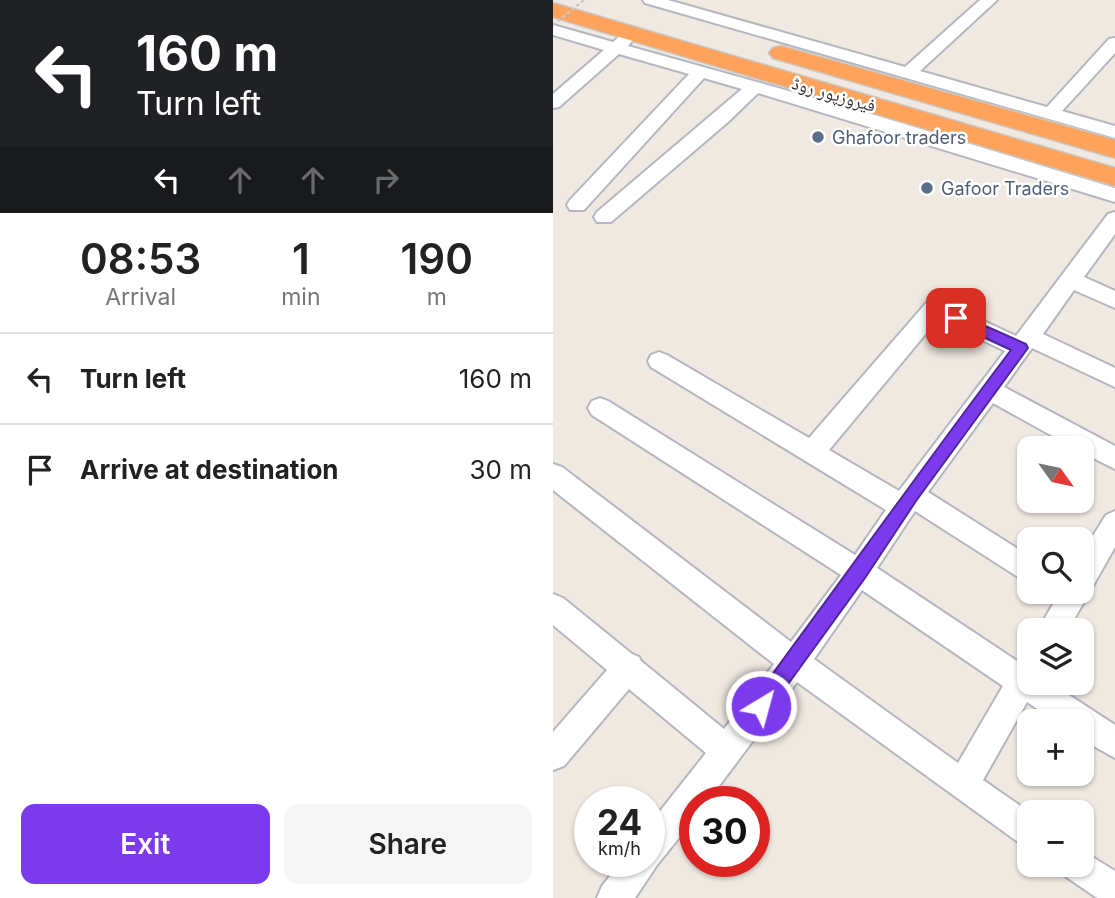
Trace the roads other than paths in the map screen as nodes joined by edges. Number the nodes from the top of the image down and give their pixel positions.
1 (596, 0) edge
2 (989, 0) edge
3 (663, 6) edge
4 (553, 10) edge
5 (553, 27) edge
6 (624, 40) junction
7 (1115, 43) edge
8 (701, 71) junction
9 (907, 74) junction
10 (754, 87) junction
11 (553, 103) edge
12 (1050, 114) junction
13 (1115, 132) edge
14 (1115, 149) edge
15 (1115, 177) edge
16 (1115, 195) edge
17 (577, 205) dead end
18 (604, 217) dead end
19 (1115, 219) edge
20 (1071, 280) junction
21 (1115, 300) edge
22 (1025, 343) junction
23 (659, 361) dead end
24 (1115, 378) edge
25 (989, 390) junction
26 (600, 408) dead end
27 (812, 453) junction
28 (1115, 458) edge
29 (553, 475) edge
30 (907, 501) junction
31 (1114, 528) edge
32 (1094, 558) edge
33 (1017, 564) edge
34 (859, 572) junction
35 (553, 607) edge
36 (794, 662) junction
37 (628, 667) junction
38 (1017, 670) edge
39 (1017, 689) edge
40 (1049, 695) edge
41 (1066, 709) edge
42 (1094, 729) edge
43 (1115, 743) edge
44 (727, 751) junction
45 (553, 755) edge
46 (963, 785) junction
47 (1017, 823) edge
48 (665, 831) edge
49 (1094, 876) edge
50 (630, 877) edge
51 (1115, 891) edge
52 (614, 898) edge

1 - 3 highway, فیروزپور روڈ
2 - 9 street
3 - 9 street
3 - 14 highway, فیروزپور روڈ
4 - 6 highway, فیروزپور روڈ
5 - 6 street
6 - 8 street
6 - 11 street
6 - 15 highway, فیروزپور روڈ
7 - 12 street
8 - 10 street
8 - 17 street
9 - 12 street
10 - 16 street
10 - 18 street
12 - 13 street
19 - 20 street
20 - 21 street
20 - 22 street
22 - 24 street
22 - 25 street
22 - 27 street
23 - 27 street
25 - 28 street
25 - 30 street
26 - 34 street
27 - 30 street
29 - 36 street
30 - 33 street
30 - 34 street
31 - 32 street
34 - 36 street
34 - 38 street
35 - 37 street
36 - 44 street
36 - 46 street
37 - 44 street
37 - 45 street
39 - 46 street
40 - 41 street
42 - 43 street
44 - 48 street
46 - 47 street
49 - 51 street
50 - 52 street

